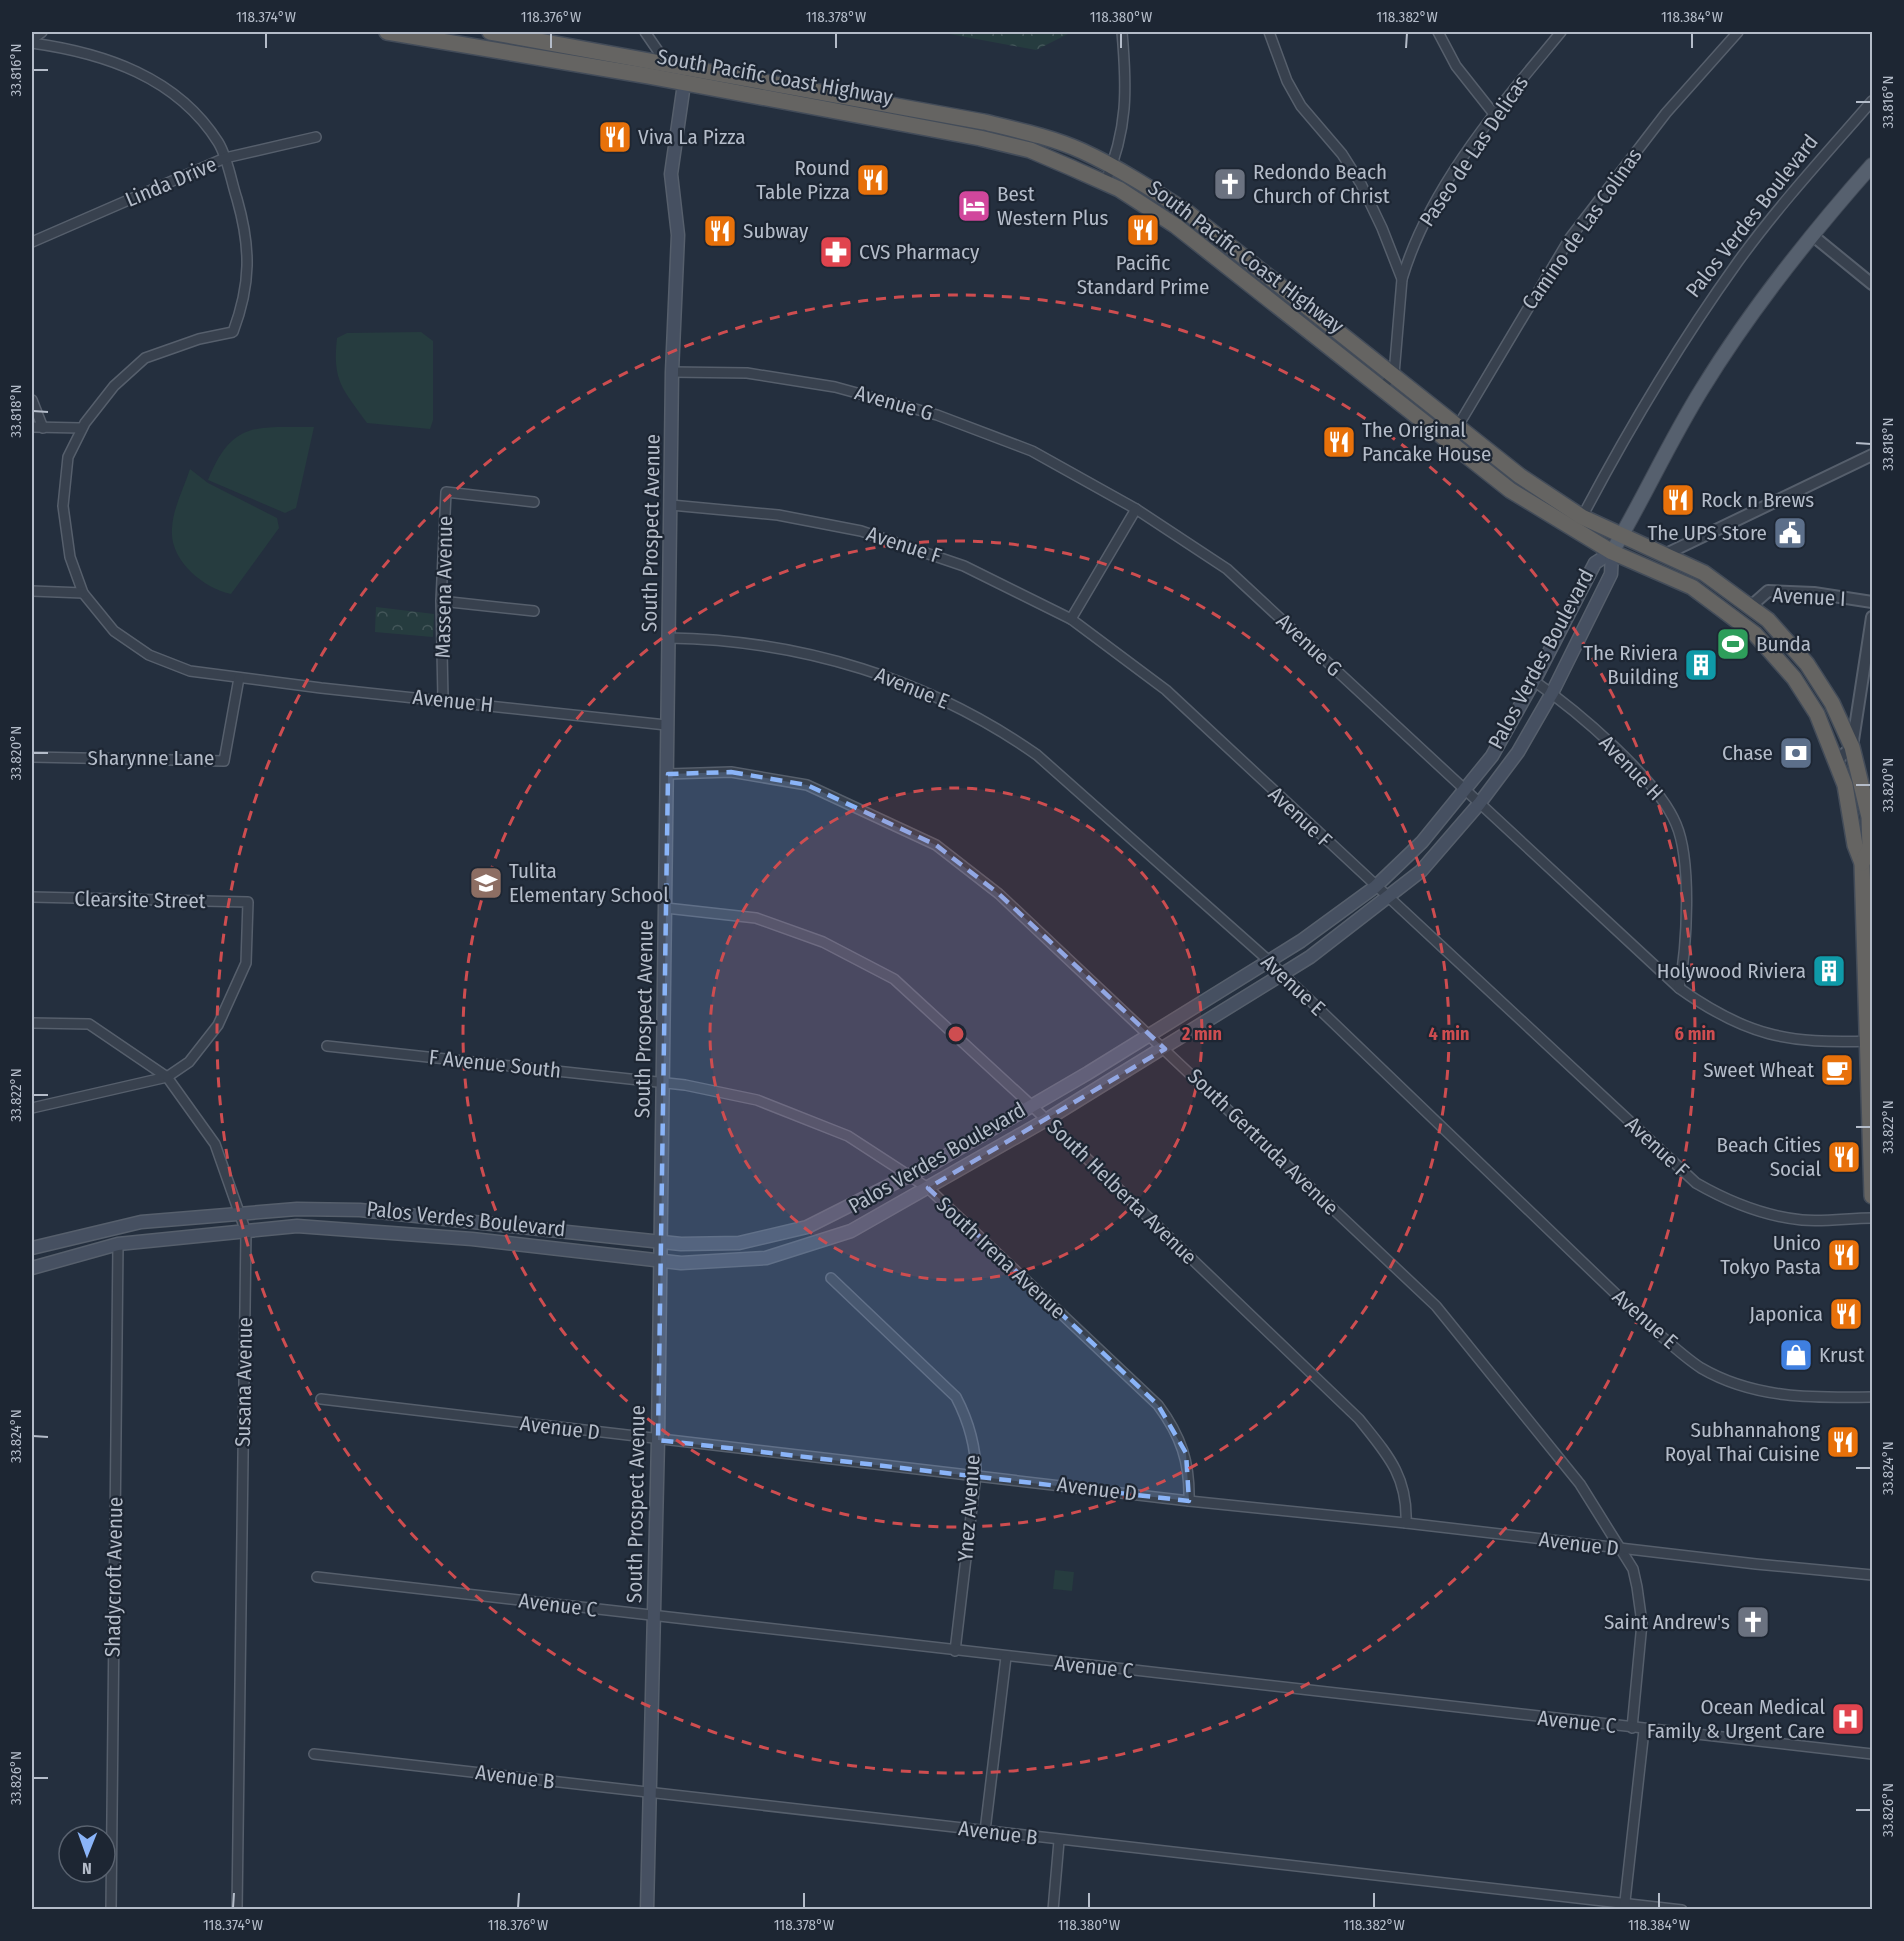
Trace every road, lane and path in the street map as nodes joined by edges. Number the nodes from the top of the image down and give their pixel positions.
1 (42, 32) edge
2 (387, 32) edge
3 (490, 32) edge
4 (645, 32) edge
5 (1122, 32) edge
6 (1269, 32) edge
7 (1438, 32) edge
8 (1561, 32) edge
9 (1738, 32) edge
10 (513, 34) edge
11 (32, 41) edge
12 (513, 53) junction
13 (667, 64) junction
14 (684, 84) junction
15 (1872, 101) edge
16 (1494, 114) junction
17 (868, 115) junction
18 (965, 118) junction
19 (316, 137) dead end
20 (225, 158) junction
21 (1872, 165) edge
22 (1112, 166) junction
23 (1105, 183) junction
24 (1812, 235) junction
25 (32, 242) edge
26 (1402, 279) junction
27 (1872, 284) edge
28 (672, 372) junction
29 (1394, 374) junction
30 (1382, 387) junction
31 (32, 400) edge
32 (1457, 427) junction
33 (32, 428) edge
34 (43, 428) junction
35 (81, 428) junction
36 (1449, 441) junction
37 (1872, 456) edge
38 (534, 502) dead end
39 (671, 505) junction
40 (1136, 509) junction
41 (1582, 517) junction
42 (1621, 536) junction
43 (1612, 552) junction
44 (1664, 555) junction
45 (32, 591) edge
46 (83, 593) junction
47 (1705, 594) junction
48 (441, 601) junction
49 (1872, 602) edge
50 (1751, 606) junction
51 (534, 611) dead end
52 (1872, 616) edge
53 (1071, 619) junction
54 (669, 638) junction
55 (239, 678) junction
56 (1534, 681) junction
57 (1552, 693) junction
58 (443, 699) junction
59 (666, 725) junction
60 (1852, 747) junction
61 (32, 757) edge
62 (1837, 760) junction
63 (668, 774) junction
64 (1465, 790) junction
65 (1872, 801) edge
66 (1479, 804) junction
67 (1869, 817) junction
68 (1867, 863) edge
69 (1375, 887) junction
70 (32, 897) edge
71 (1388, 899) junction
72 (666, 908) junction
73 (1268, 960) junction
74 (1282, 973) junction
75 (1678, 988) junction
76 (32, 1023) edge
77 (1149, 1034) junction
78 (1870, 1041) edge
79 (327, 1046) dead end
80 (1164, 1049) junction
81 (167, 1077) junction
82 (662, 1084) junction
83 (1031, 1105) junction
84 (32, 1108) edge
85 (1046, 1120) junction
86 (910, 1176) junction
87 (928, 1188) junction
88 (1872, 1196) edge
89 (242, 1215) junction
90 (1872, 1218) edge
91 (246, 1232) junction
92 (660, 1243) junction
93 (44, 1244) junction
94 (118, 1244) junction
95 (32, 1248) edge
96 (659, 1261) junction
97 (51, 1263) junction
98 (32, 1268) edge
99 (831, 1278) dead end
100 (1872, 1397) edge
101 (321, 1399) dead end
102 (658, 1440) junction
103 (976, 1474) junction
104 (1189, 1501) junction
105 (1406, 1523) junction
106 (1622, 1549) junction
107 (1872, 1575) edge
108 (317, 1577) dead end
109 (653, 1616) junction
110 (955, 1651) junction
111 (1006, 1657) junction
112 (1632, 1728) junction
113 (1644, 1730) junction
114 (314, 1754) dead end
115 (1872, 1754) edge
116 (650, 1793) junction
117 (985, 1831) junction
118 (1059, 1840) junction
119 (1625, 1906) edge
120 (111, 1910) edge
121 (237, 1910) edge
122 (648, 1910) edge
123 (1053, 1910) edge
124 (1682, 1910) edge

1 - 11 street
2 - 12 highway, South Pacific Coast Highway
3 - 10 highway, South Pacific Coast Highway
4 - 13 street
5 - 22 street
6 - 26 street
7 - 16 street
8 - 16 street, Paseo de Las Delicas
9 - 32 street, Camino de Las Colinas
10 - 12 street
10 - 13 highway, South Pacific Coast Highway
11 - 20 street
12 - 14 highway, South Pacific Coast Highway
13 - 14 main road
13 - 18 highway, South Pacific Coast Highway
14 - 17 highway, South Pacific Coast Highway
14 - 28 main road, South Prospect Avenue
15 - 41 street, Palos Verdes Boulevard
16 - 26 street, Paseo de Las Delicas
17 - 18 highway
17 - 23 highway, South Pacific Coast Highway
18 - 22 highway, South Pacific Coast Highway
19 - 20 street, Linda Drive
20 - 25 street, Linda Drive
20 - 35 street, Avenue H
21 - 24 main road, Palos Verdes Boulevard
22 - 23 street
22 - 29 highway, South Pacific Coast Highway
23 - 30 highway, South Pacific Coast Highway
24 - 27 street
24 - 42 main road, Palos Verdes Boulevard
26 - 29 street
28 - 39 main road, South Prospect Avenue
28 - 40 street, Avenue G
29 - 30 street
29 - 32 highway, South Pacific Coast Highway
30 - 36 highway, South Pacific Coast Highway
31 - 34 street
32 - 36 street, Camino de Las Colinas
32 - 41 highway, South Pacific Coast Highway
33 - 34 street
34 - 35 street
35 - 46 street, Avenue H
36 - 43 highway, South Pacific Coast Highway
37 - 44 street
38 - 48 street, Massena Avenue
39 - 53 street, Avenue F
39 - 54 main road, South Prospect Avenue
40 - 53 street
40 - 64 street, Avenue G
41 - 42 highway, South Pacific Coast Highway
42 - 43 main road, Palos Verdes Boulevard
42 - 44 highway, South Pacific Coast Highway
43 - 47 highway, South Pacific Coast Highway
43 - 56 main road, Palos Verdes Boulevard
43 - 57 main road, Palos Verdes Boulevard
44 - 50 highway, South Pacific Coast Highway
45 - 46 street
46 - 55 street, Avenue H
47 - 50 highway
47 - 62 highway, South Pacific Coast Highway
48 - 51 street
48 - 58 street, Massena Avenue
49 - 50 street, Avenue I
50 - 60 highway, South Pacific Coast Highway
52 - 60 street
53 - 69 street, Avenue F
54 - 59 main road, South Prospect Avenue
54 - 73 street, Avenue E
55 - 58 street, Avenue H
55 - 61 street, Sharynne Lane
56 - 57 street, Avenue H
56 - 64 main road, Palos Verdes Boulevard
57 - 66 main road, Palos Verdes Boulevard
57 - 75 street, Avenue H
58 - 59 street, Avenue H
59 - 63 main road, South Prospect Avenue
60 - 62 street
60 - 67 highway, South Pacific Coast Highway
62 - 68 highway, South Pacific Coast Highway
63 - 72 main road, South Prospect Avenue
63 - 77 street, South Gertruda Avenue
64 - 66 street, Avenue G
64 - 69 main road, Palos Verdes Boulevard
65 - 67 street
66 - 71 main road, Palos Verdes Boulevard
66 - 75 street, Avenue G
67 - 68 highway, South Pacific Coast Highway
68 - 78 highway, South Pacific Coast Highway
69 - 71 street, Avenue F
69 - 73 main road, Palos Verdes Boulevard
70 - 81 street, Clearsite Street
71 - 74 main road, Palos Verdes Boulevard
71 - 90 street, Avenue F
72 - 82 main road, South Prospect Avenue
72 - 83 street, South Helberta Avenue
73 - 74 street, Avenue E
73 - 77 main road, Palos Verdes Boulevard
74 - 80 main road, Palos Verdes Boulevard
74 - 100 street, Avenue E
75 - 78 street, Avenue G
76 - 81 street, Susana Avenue
77 - 80 street, South Gertruda Avenue
77 - 83 main road, Palos Verdes Boulevard
78 - 88 highway, South Pacific Coast Highway
79 - 82 street, F Avenue South
80 - 85 main road, Palos Verdes Boulevard
80 - 106 street, South Gertruda Avenue
81 - 84 street
81 - 89 street, Susana Avenue
82 - 86 street, South Irena Avenue
82 - 92 main road, South Prospect Avenue
83 - 85 street, South Helberta Avenue
83 - 86 main road, Palos Verdes Boulevard
85 - 87 main road, Palos Verdes Boulevard
85 - 105 street, South Helberta Avenue
86 - 87 street, South Irena Avenue
86 - 92 main road, Palos Verdes Boulevard
87 - 96 main road, Palos Verdes Boulevard
87 - 104 street, South Irena Avenue
89 - 91 street, Susana Avenue
89 - 92 main road, Palos Verdes Boulevard
89 - 93 main road, Palos Verdes Boulevard
91 - 94 main road, Palos Verdes Boulevard
91 - 96 main road, Palos Verdes Boulevard
91 - 121 street, Susana Avenue
92 - 96 main road, South Prospect Avenue
93 - 95 main road, Palos Verdes Boulevard
93 - 97 main road
94 - 97 main road, Palos Verdes Boulevard
94 - 120 street, Shadycroft Avenue
96 - 102 main road, South Prospect Avenue
97 - 98 main road, Palos Verdes Boulevard
99 - 103 street, Ynez Avenue
101 - 102 street, Avenue D
102 - 103 street, Avenue D
102 - 109 main road, South Prospect Avenue
103 - 104 street, Avenue D
103 - 110 street, Ynez Avenue
104 - 105 street, Avenue D
105 - 106 street, Avenue D
106 - 107 street, Avenue D
106 - 112 street, South Gertruda Avenue
108 - 109 street, Avenue C
109 - 110 street, Avenue C
109 - 116 main road, South Prospect Avenue
110 - 111 street, Avenue C
111 - 112 street, Avenue C
111 - 117 street
112 - 113 street, Avenue C
113 - 115 street, Avenue C
113 - 119 street
114 - 116 street, Avenue B
116 - 117 street, Avenue B
116 - 122 main road, South Prospect Avenue
117 - 118 street, Avenue B
118 - 119 street, Avenue B
118 - 123 street
119 - 124 street, Avenue B

